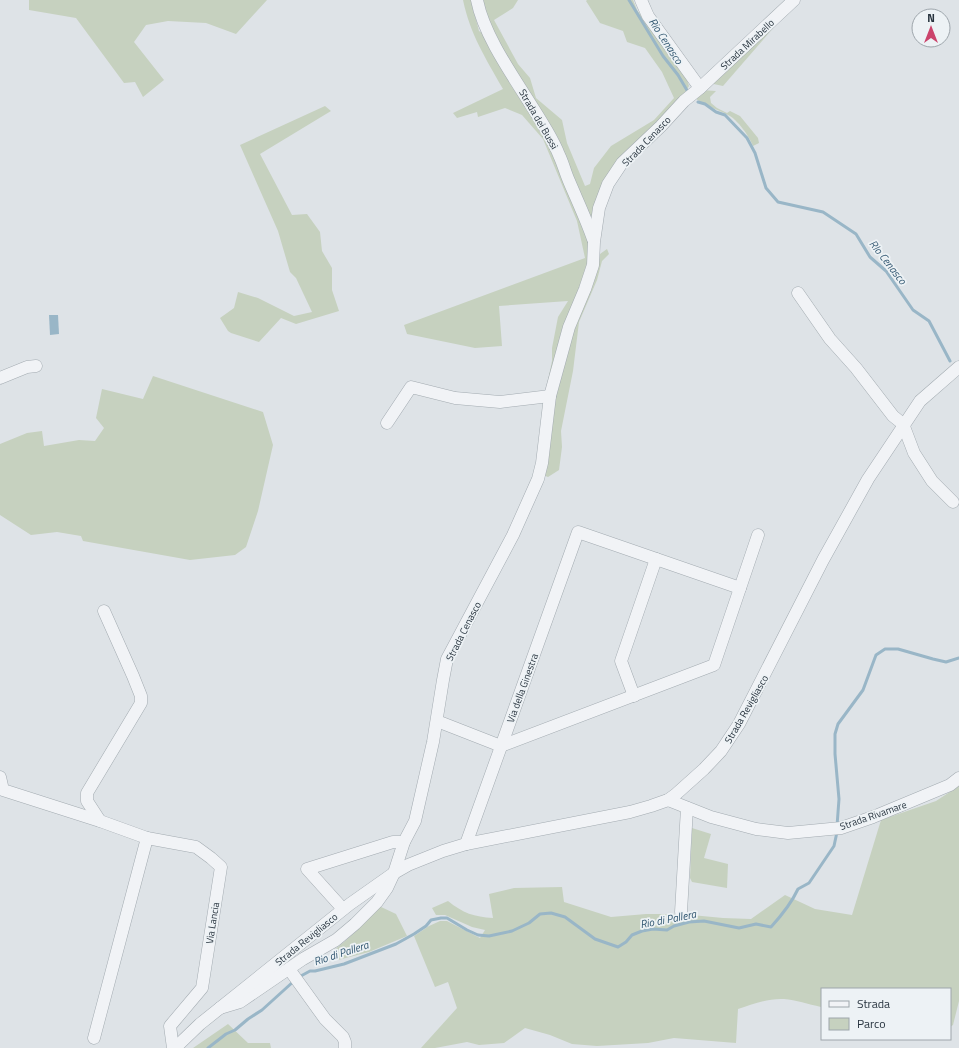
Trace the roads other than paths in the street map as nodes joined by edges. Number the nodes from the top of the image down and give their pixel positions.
1 (477, 0) edge
2 (641, 0) edge
3 (794, 0) edge
4 (700, 88) junction
5 (594, 242) junction
6 (798, 293) dead end
7 (36, 366) dead end
8 (959, 367) edge
9 (0, 378) edge
10 (550, 396) junction
11 (387, 423) dead end
12 (903, 424) junction
13 (953, 502) dead end
14 (758, 535) dead end
15 (656, 559) junction
16 (740, 588) junction
17 (104, 611) dead end
18 (634, 696) junction
19 (437, 721) junction
20 (501, 746) junction
21 (0, 777) edge
22 (959, 778) edge
23 (668, 800) junction
24 (687, 808) junction
25 (100, 821) junction
26 (147, 838) junction
27 (404, 842) junction
28 (466, 844) junction
29 (394, 873) junction
30 (343, 909) junction
31 (681, 912) dead end
32 (294, 976) junction
33 (220, 1008) junction
34 (94, 1038) dead end
35 (174, 1048) edge
36 (345, 1048) edge

1 - 5 street, Strada dei Bussi
2 - 4 street
3 - 4 street, Strada Mirabello
4 - 5 street, Strada Cenasco
5 - 10 street, Strada Cenasco
6 - 12 street
7 - 9 street
8 - 12 street, Strada Revigliasco
10 - 11 street
10 - 19 street, Strada Cenasco
12 - 13 street
12 - 23 street, Strada Revigliasco
14 - 16 street
15 - 16 street
15 - 18 street
15 - 20 street, Via della Ginestra
16 - 18 street
17 - 25 street
18 - 20 street
19 - 20 street
19 - 27 street, Strada Cenasco
20 - 28 street, Via della Ginestra
21 - 25 street, Via Lancia
22 - 24 street, Strada Rivamare
23 - 24 street, Strada Rivamare
23 - 28 street, Strada Revigliasco
24 - 31 street
25 - 26 street, Via Lancia
26 - 34 street
26 - 35 street, Via Lancia
27 - 29 street, Strada Cenasco
27 - 30 street
28 - 29 street, Strada Revigliasco
29 - 30 street, Strada Revigliasco
29 - 32 street, Strada Revigliasco
30 - 33 street, Strada Revigliasco
32 - 33 street, Strada Revigliasco
32 - 36 street
33 - 35 street, Strada Revigliasco

